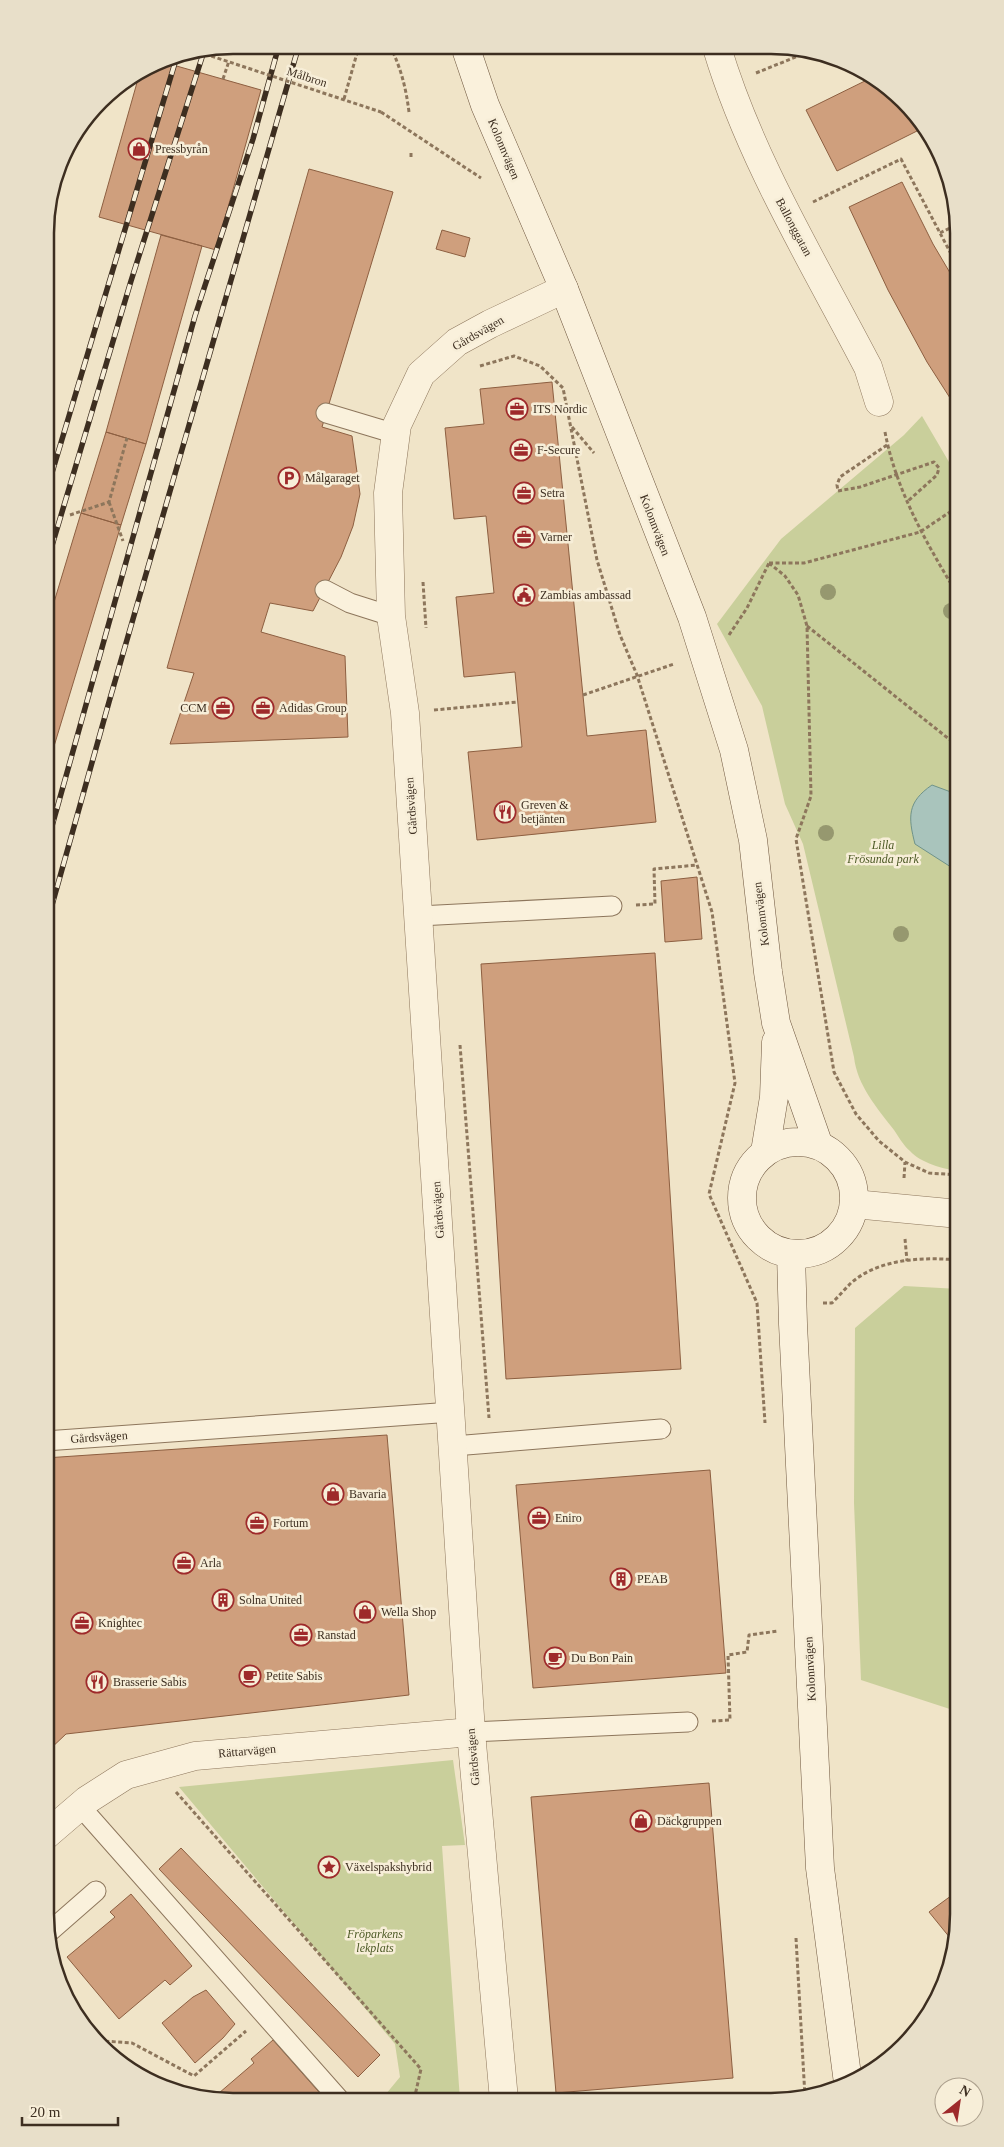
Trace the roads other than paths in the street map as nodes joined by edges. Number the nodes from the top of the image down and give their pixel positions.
1 (469, 54) edge
2 (719, 54) edge
3 (564, 289) junction
4 (879, 402) dead end
5 (326, 413) dead end
6 (396, 434) junction
7 (325, 590) dead end
8 (392, 616) junction
9 (612, 906) road end
10 (419, 916) junction
11 (776, 1023) junction
12 (819, 1146) junction
13 (765, 1152) junction
14 (854, 1204) junction
15 (950, 1213) edge
16 (792, 1254) junction
17 (452, 1412) junction
18 (662, 1429) dead end
19 (54, 1440) edge
20 (454, 1446) junction
21 (688, 1722) dead end
22 (471, 1732) junction
23 (80, 1806) junction
24 (54, 1828) edge
25 (96, 1891) dead end
26 (54, 1928) edge
27 (847, 2076) edge
28 (334, 2093) edge
29 (503, 2093) edge

1 - 3 street, Kolonnvägen
2 - 4 street, Ballonggatan
3 - 6 street, Gårdsvägen
3 - 11 street, Kolonnvägen
5 - 6 lane
6 - 8 street, Gårdsvägen
7 - 8 lane
8 - 10 street, Gårdsvägen
9 - 10 lane
10 - 17 street, Gårdsvägen
11 - 12 street, Kolonnvägen
11 - 13 street, Kolonnvägen
12 - 13 street
12 - 14 street
13 - 16 street
14 - 15 street
14 - 16 street
16 - 27 street, Kolonnvägen
17 - 19 lane, Gårdsvägen
17 - 20 street, Gårdsvägen
18 - 20 lane
20 - 22 street, Gårdsvägen
21 - 22 lane
22 - 23 street, Rättarvägen
22 - 29 street, Gårdsvägen
23 - 24 street, Rättarvägen
23 - 28 lane
25 - 26 lane

